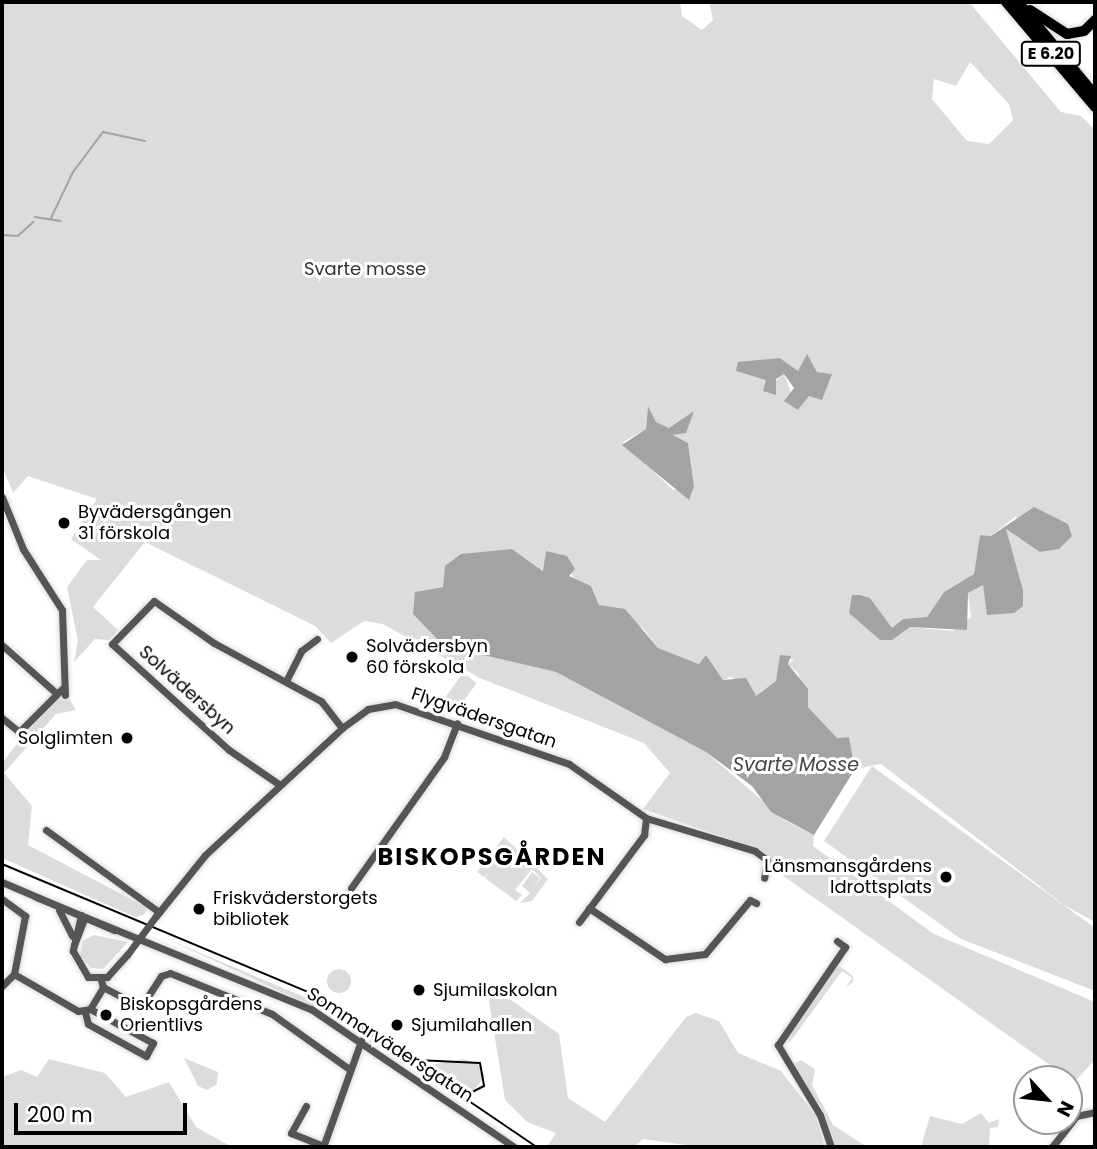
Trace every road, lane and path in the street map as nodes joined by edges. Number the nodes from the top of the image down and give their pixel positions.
1 (1006, 2) edge
2 (1020, 2) edge
3 (1095, 20) edge
4 (1095, 95) edge
5 (1095, 107) edge
6 (2, 497) edge
7 (5, 517) edge
8 (317, 639) dead end
9 (2, 645) edge
10 (286, 681) junction
11 (56, 693) junction
12 (2, 718) edge
13 (457, 723) junction
14 (342, 728) junction
15 (280, 785) junction
16 (646, 818) junction
17 (46, 830) dead end
18 (764, 878) dead end
19 (2, 882) edge
20 (351, 888) dead end
21 (36, 897) junction
22 (2, 899) edge
23 (756, 903) dead end
24 (53, 905) junction
25 (589, 908) junction
26 (158, 914) junction
27 (83, 916) junction
28 (579, 922) dead end
29 (102, 927) junction
30 (126, 932) junction
31 (74, 940) junction
32 (837, 941) dead end
33 (14, 974) junction
34 (102, 984) junction
35 (2, 986) edge
36 (87, 1010) junction
37 (361, 1041) junction
38 (349, 1069) junction
39 (306, 1106) dead end
40 (1095, 1112) edge
41 (323, 1147) edge
42 (514, 1147) edge
43 (831, 1147) edge
44 (1052, 1147) edge

1 - 5 highway, E 6.20
2 - 3 highway
2 - 4 highway, E 6.20
6 - 7 street
7 - 11 street
8 - 10 street
9 - 11 street
10 - 14 street, Solvädersbyn
10 - 15 street, Solvädersbyn
11 - 12 street
13 - 14 street, Flygvädersgatan
13 - 16 street, Flygvädersgatan
13 - 20 street
14 - 15 street, Flygvädersgatan
15 - 26 street, Flygvädersgatan
16 - 18 street, Flygvädersgatan
16 - 25 street
17 - 26 street
19 - 21 street, Sommarvädersgatan
21 - 24 street, Sommarvädersgatan
21 - 27 street, Sommarvädersgatan
22 - 33 street
23 - 25 street
24 - 27 street, Sommarvädersgatan
24 - 31 street
25 - 28 street
26 - 34 street, Flygvädersgatan, bridge
27 - 29 street, Sommarvädersgatan
27 - 30 street, Sommarvädersgatan
27 - 31 street
29 - 30 street, Sommarvädersgatan
29 - 31 street
30 - 37 street, Sommarvädersgatan
31 - 34 street
32 - 43 street
33 - 35 street
33 - 36 street
34 - 36 street, Flygvädersgatan
34 - 38 street
36 - 36 street
37 - 38 street
37 - 42 street, Sommarvädersgatan
38 - 41 street
39 - 41 street
40 - 44 street

